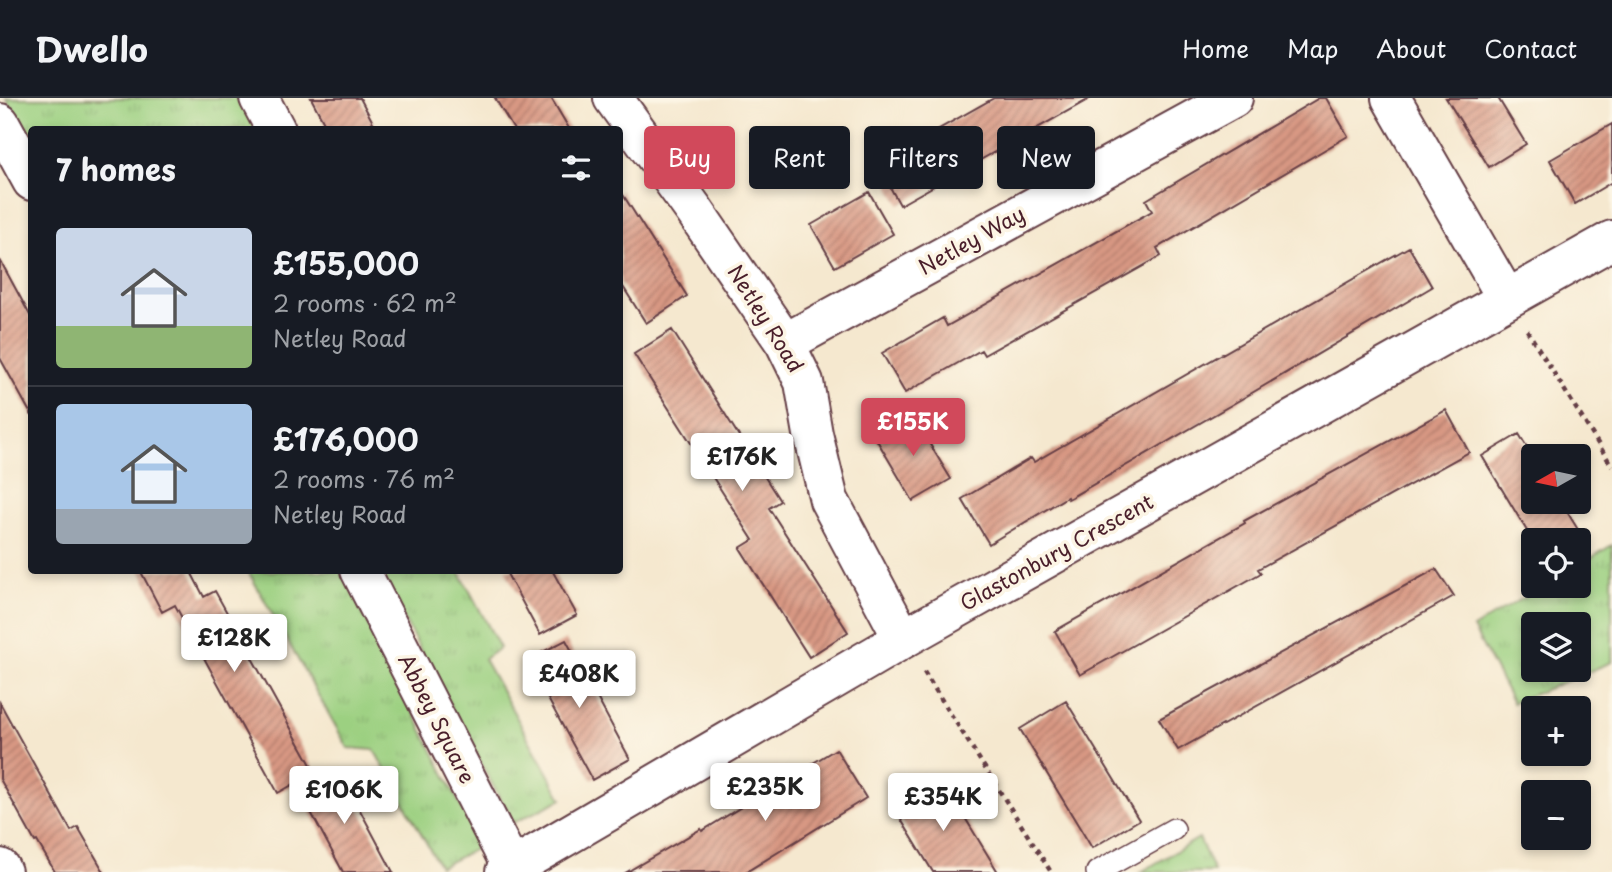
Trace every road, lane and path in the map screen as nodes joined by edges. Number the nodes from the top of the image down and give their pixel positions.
1 (259, 98) edge
2 (613, 98) edge
3 (1233, 98) edge
4 (1391, 98) edge
5 (0, 122) edge
6 (274, 126) edge
7 (28, 174) edge
8 (1612, 240) edge
9 (1507, 299) junction
10 (785, 343) junction
11 (1612, 466) edge
12 (362, 574) edge
13 (904, 639) junction
14 (1174, 828) dead end
15 (509, 870) edge
16 (1051, 872) edge
17 (1097, 872) edge

1 - 6 street
2 - 10 street, Netley Road
3 - 10 street, Netley Way
4 - 9 street
5 - 7 street
8 - 9 street, Glastonbury Crescent
9 - 11 path
9 - 13 street, Glastonbury Crescent
10 - 13 street, Netley Road
12 - 15 street, Abbey Square
13 - 15 street, Glastonbury Crescent
13 - 16 path
14 - 17 lane

